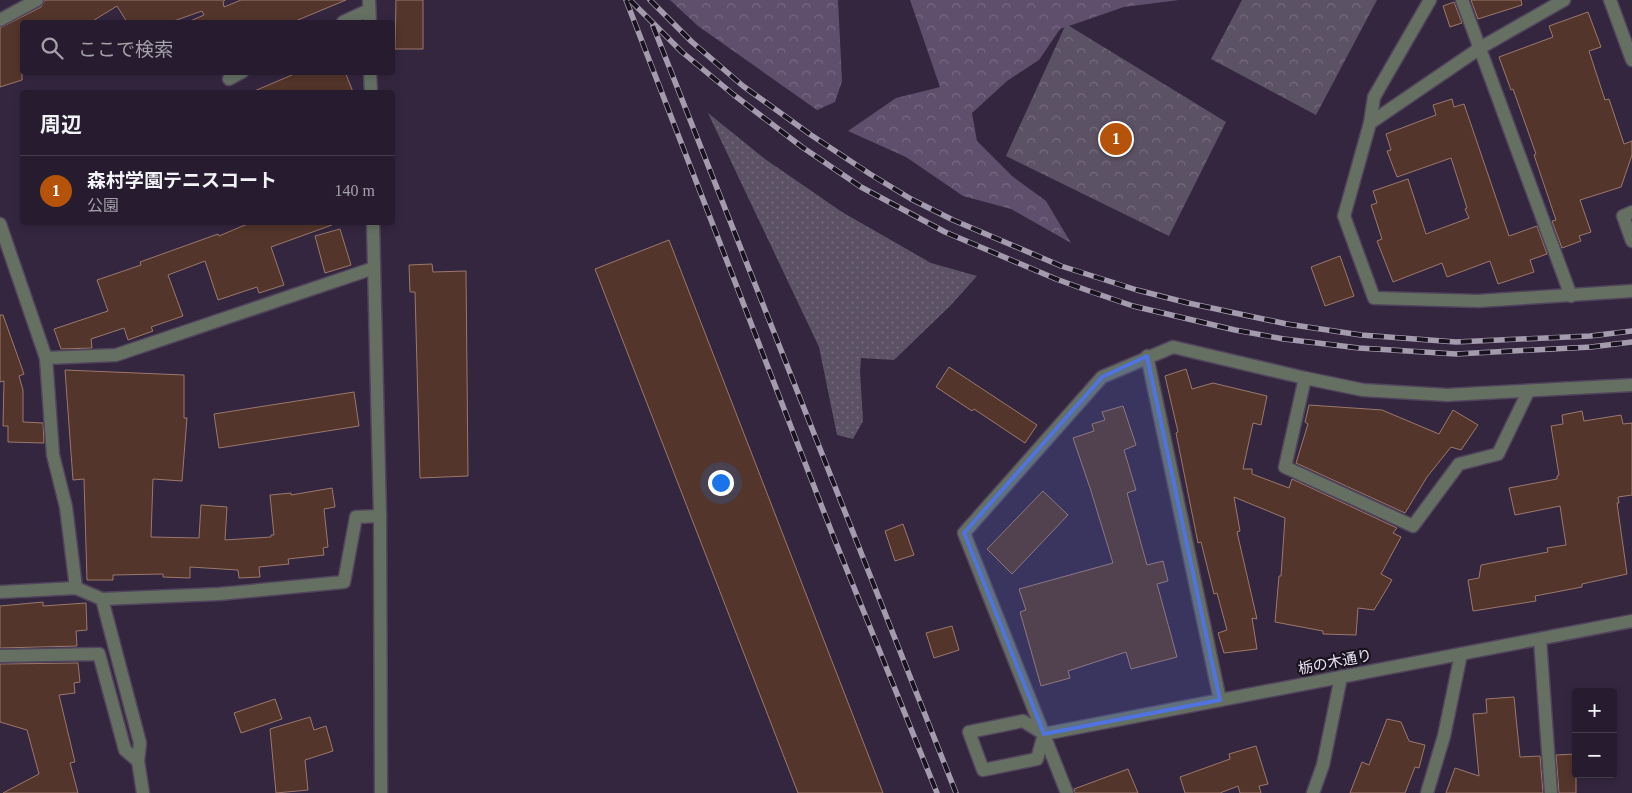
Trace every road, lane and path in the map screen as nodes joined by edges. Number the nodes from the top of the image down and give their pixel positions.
1 (38, 0) edge
2 (1430, 0) edge
3 (1462, 0) edge
4 (1564, 0) edge
5 (1610, 0) edge
6 (369, 11) edge
7 (0, 20) edge
8 (348, 20) edge
9 (1480, 48) junction
10 (1632, 60) edge
11 (236, 75) edge
12 (370, 75) edge
13 (229, 79) dead end
14 (371, 90) edge
15 (1370, 123) junction
16 (1632, 212) edge
17 (373, 225) edge
18 (0, 228) edge
19 (1632, 242) edge
20 (374, 268) junction
21 (1632, 291) edge
22 (1571, 296) junction
23 (1147, 356) junction
24 (46, 358) junction
25 (1305, 378) junction
26 (1632, 386) edge
27 (1528, 392) junction
28 (380, 516) junction
29 (76, 588) junction
30 (0, 592) edge
31 (102, 599) junction
32 (1632, 621) edge
33 (1540, 639) junction
34 (1461, 654) junction
35 (0, 656) edge
36 (1341, 677) junction
37 (1220, 700) junction
38 (1044, 734) junction
39 (138, 761) junction
40 (143, 793) edge
41 (381, 793) edge
42 (1067, 793) edge
43 (1313, 793) edge
44 (1427, 793) edge
45 (1550, 793) edge

1 - 7 street
2 - 15 street
3 - 9 street
4 - 9 street
5 - 10 street
6 - 8 street
9 - 15 street
9 - 22 street
11 - 13 street
12 - 14 street
15 - 22 street
16 - 19 street
17 - 20 street
18 - 24 street
20 - 24 street
20 - 28 street
21 - 22 street
23 - 25 street
23 - 37 street
23 - 38 street
24 - 29 street
25 - 27 street
25 - 27 street
26 - 27 street
28 - 31 street
28 - 41 street
29 - 30 street
29 - 31 street
31 - 39 street
32 - 33 street, 栃の木通り
33 - 34 street, 栃の木通り
33 - 45 street
34 - 36 street, 栃の木通り
34 - 44 street
35 - 39 street
36 - 37 street, 栃の木通り
36 - 43 street
37 - 38 street, 栃の木通り
38 - 38 street
38 - 42 street
39 - 40 street

